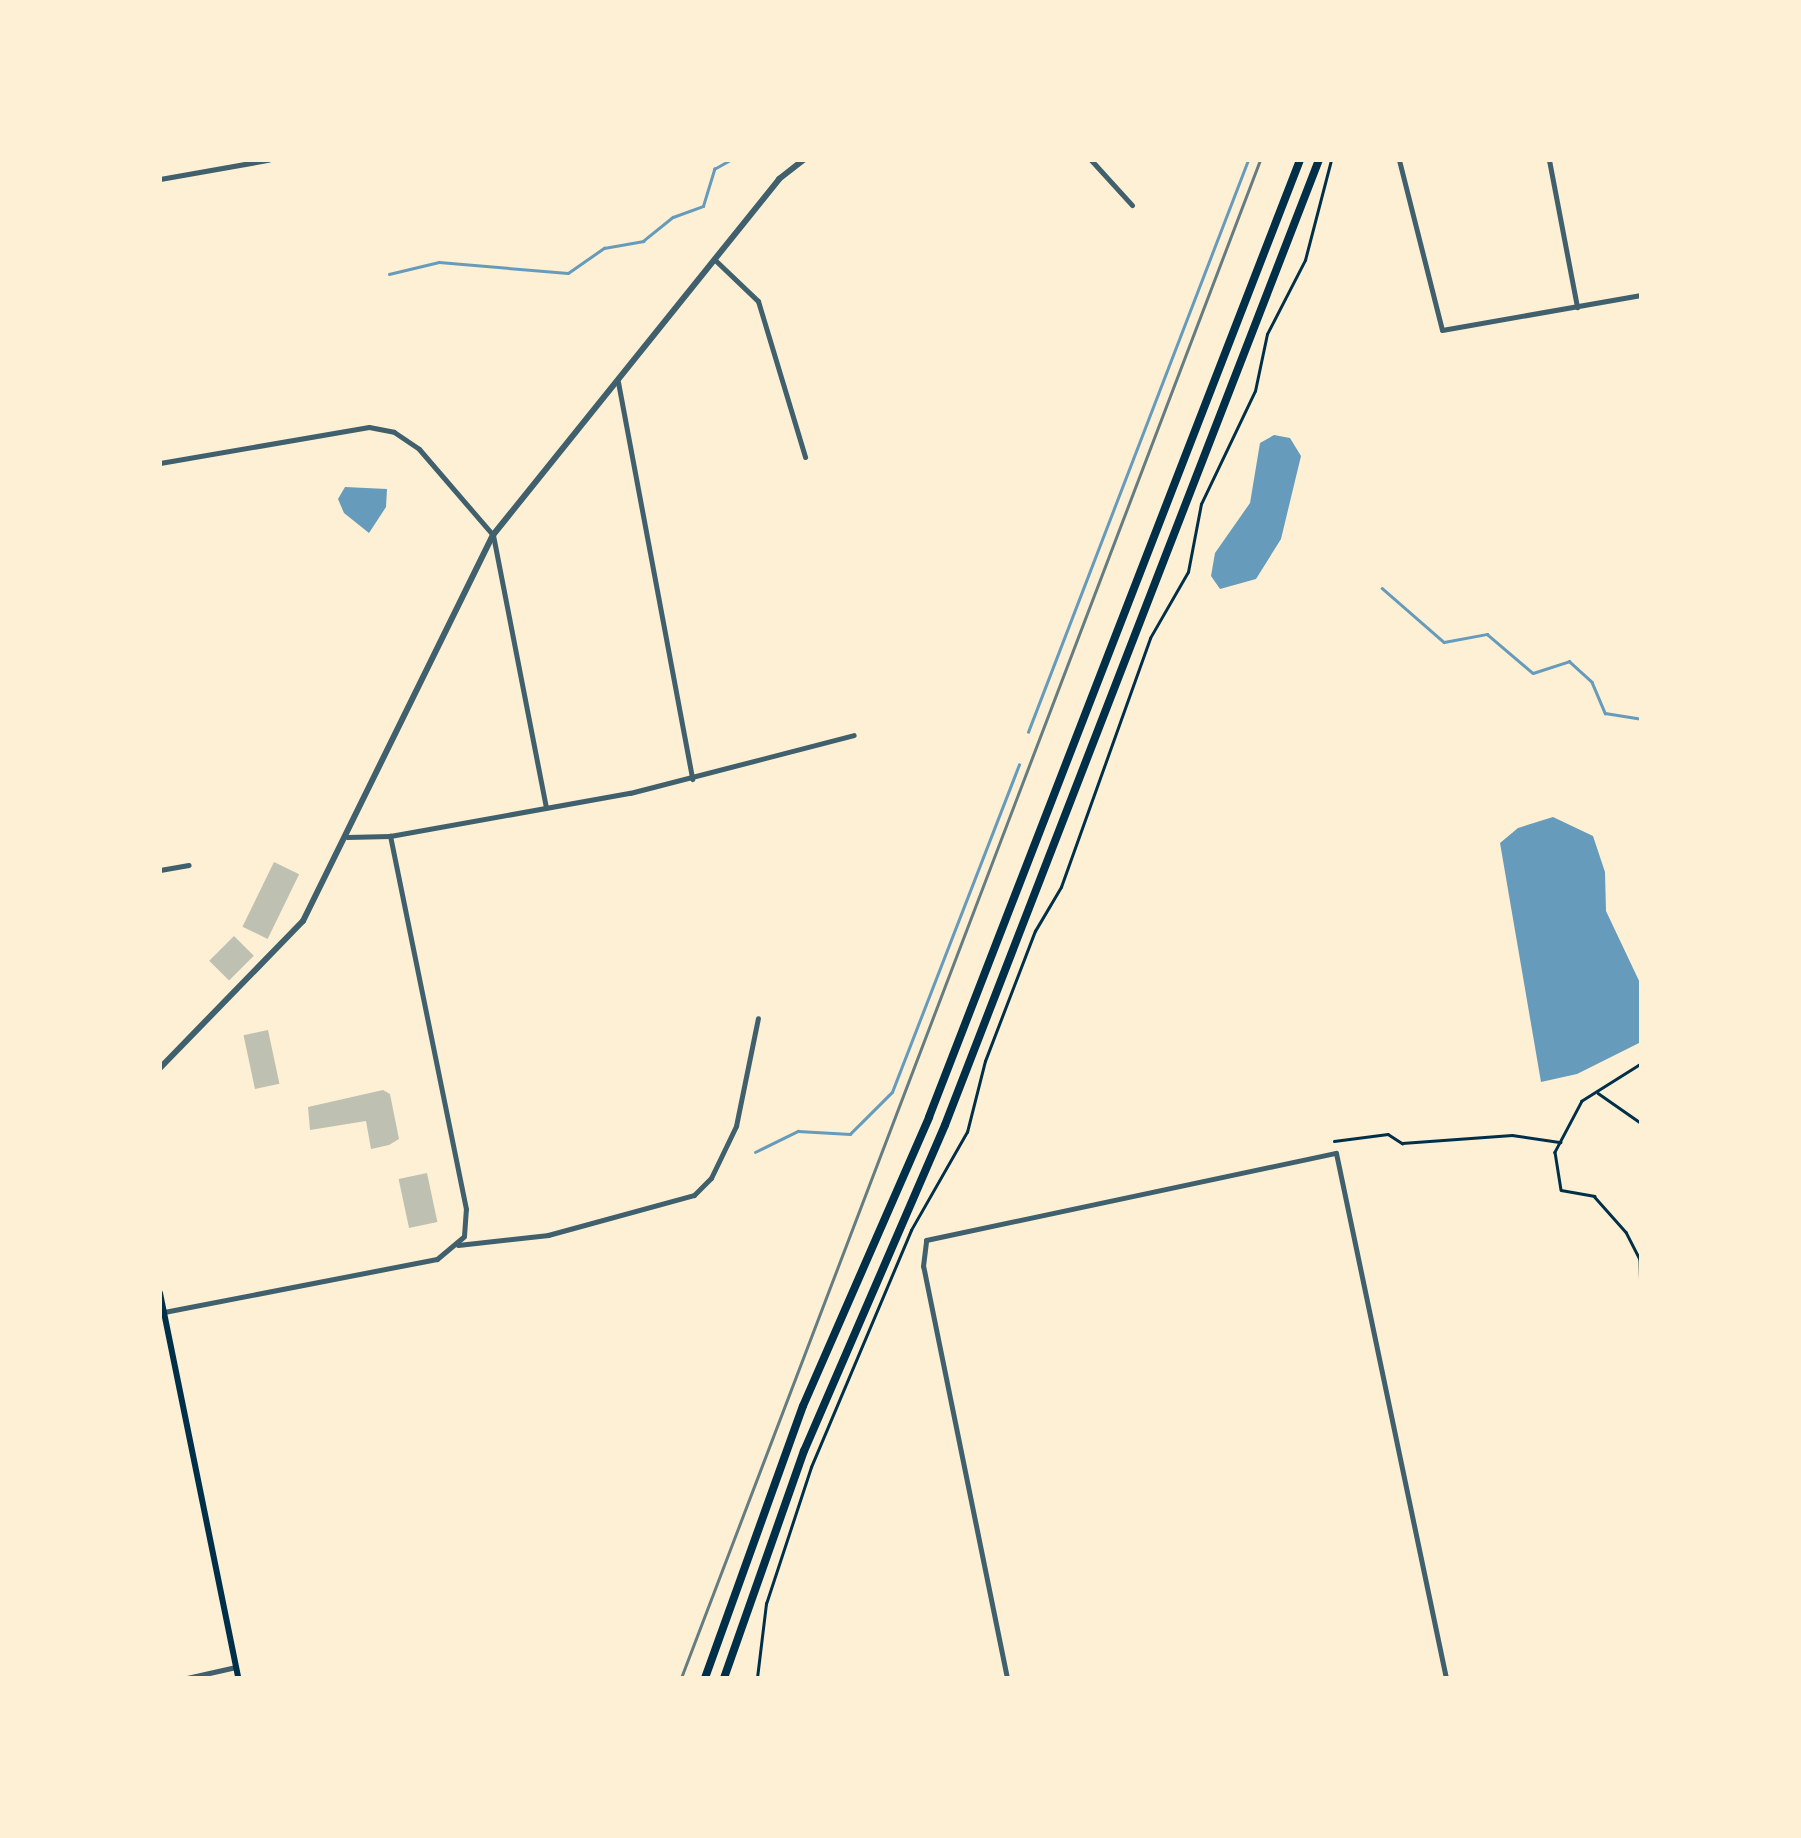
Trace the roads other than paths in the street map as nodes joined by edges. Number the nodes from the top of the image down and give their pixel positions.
1 (268, 160) edge
2 (804, 160) edge
3 (1092, 160) edge
4 (1300, 160) edge
5 (1319, 160) edge
6 (1399, 160) edge
7 (1548, 160) edge
8 (160, 179) edge
9 (1132, 205) dead end
10 (714, 259) junction
11 (1641, 295) edge
12 (1577, 307) junction
13 (618, 379) junction
14 (805, 457) dead end
15 (160, 464) edge
16 (493, 535) junction
17 (854, 735) dead end
18 (692, 779) junction
19 (546, 808) junction
20 (390, 836) junction
21 (347, 837) junction
22 (189, 865) dead end
23 (160, 870) edge
24 (758, 1018) dead end
25 (160, 1068) edge
26 (458, 1245) junction
27 (160, 1293) edge
28 (164, 1312) junction
29 (236, 1668) junction
30 (187, 1678) edge
31 (238, 1678) edge
32 (706, 1678) edge
33 (724, 1678) edge
34 (1007, 1678) edge
35 (1446, 1678) edge

1 - 8 street
2 - 10 street
3 - 9 street
4 - 32 highway
5 - 33 highway
6 - 12 street
7 - 12 street
10 - 13 street
10 - 14 street
11 - 12 street
13 - 16 street
13 - 18 street
15 - 16 street
16 - 19 street
16 - 21 street
17 - 18 street
18 - 19 street
19 - 20 street
20 - 21 street
20 - 26 street
21 - 25 street
22 - 23 street
24 - 26 street
26 - 28 street
27 - 28 main road
28 - 29 main road
29 - 30 street
29 - 31 main road
34 - 35 street

